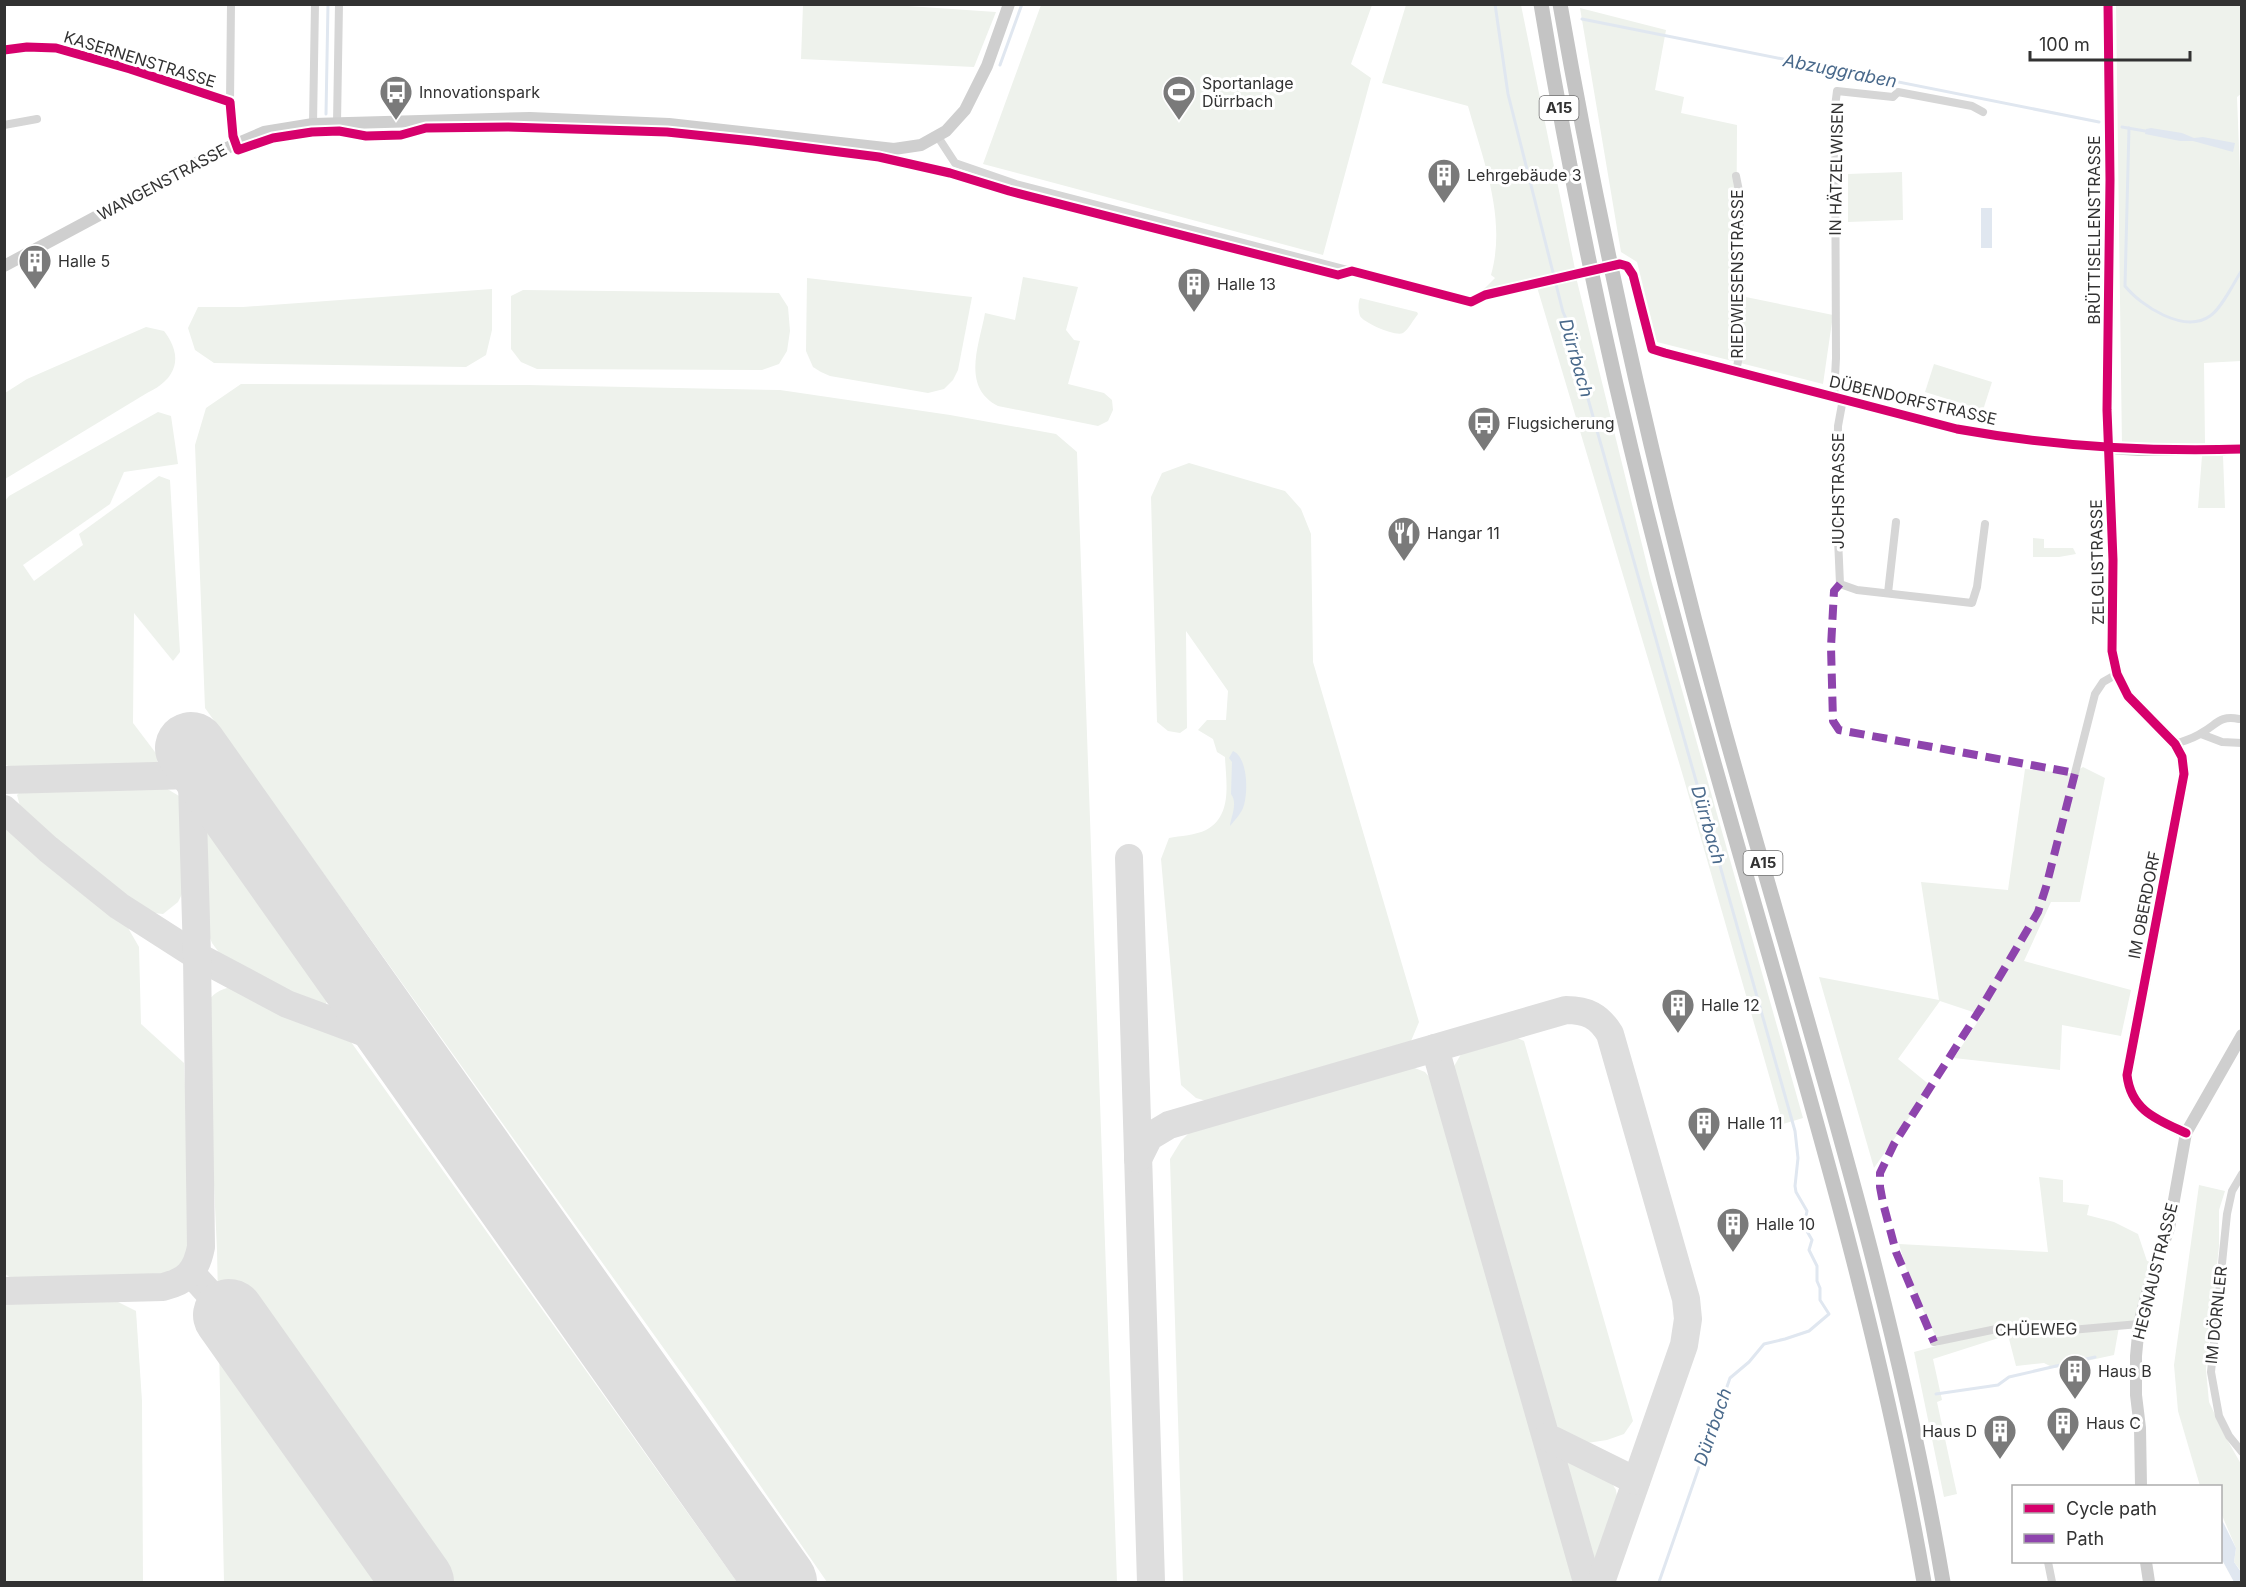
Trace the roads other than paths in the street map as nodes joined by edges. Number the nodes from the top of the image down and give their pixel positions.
1 (231, 4) edge
2 (315, 4) edge
3 (339, 4) edge
4 (1009, 4) edge
5 (1560, 4) edge
6 (1541, 5) edge
7 (2106, 7) edge
8 (4, 50) edge
9 (230, 102) junction
10 (1983, 112) dead end
11 (37, 119) dead end
12 (337, 123) junction
13 (314, 124) junction
14 (4, 125) edge
15 (938, 138) junction
16 (235, 143) junction
17 (1736, 176) dead end
18 (4, 266) edge
19 (1471, 302) dead end
20 (1654, 350) dead end
21 (1736, 371) junction
22 (1838, 398) junction
23 (2110, 448) junction
24 (2241, 449) edge
25 (2223, 450) joint
26 (1896, 522) dead end
27 (1985, 524) dead end
28 (1888, 593) junction
29 (2117, 674) junction
30 (2239, 719) dead end
31 (2201, 734) junction
32 (2241, 743) edge
33 (2175, 744) junction
34 (2075, 773) dead end
35 (2241, 1035) edge
36 (2186, 1133) junction
37 (2241, 1174) edge
38 (2139, 1324) junction
39 (1934, 1342) dead end
40 (2241, 1452) edge
41 (2141, 1485) edge
42 (2048, 1563) edge
43 (2146, 1563) edge
44 (1924, 1582) edge
45 (1943, 1582) edge
46 (2052, 1582) edge
47 (2149, 1582) edge

1 - 9 street
2 - 13 street
3 - 12 street
4 - 15 street
5 - 45 highway, A15
6 - 44 highway, A15
7 - 23 street, BRÜTTISELLENSTRASSE
8 - 9 street, KASERNENSTRASSE
9 - 16 street
10 - 22 street, IN HÄTZELWISEN
11 - 14 street
12 - 13 street, WANGENSTRASSE
12 - 15 street, WANGENSTRASSE
13 - 16 street, WANGENSTRASSE
15 - 19 street
16 - 18 street, WANGENSTRASSE
17 - 21 street, RIEDWIESENSTRASSE
20 - 21 street, DÜBENDORFSTRASSE
21 - 22 street, DÜBENDORFSTRASSE
22 - 23 street, DÜBENDORFSTRASSE
22 - 28 street, JUCHSTRASSE
23 - 25 street, DÜBENDORFSTRASSE
23 - 29 street, ZELGLISTRASSE
24 - 25 street, DÜBENDORFSTRASSE
26 - 28 street
27 - 28 street
29 - 33 street, IM OBERDORF
29 - 34 street
30 - 31 street
31 - 32 street
31 - 33 street
33 - 36 street, IM OBERDORF
35 - 36 street, HEGNAUSTRASSE
36 - 38 street, HEGNAUSTRASSE
37 - 40 street, IM DÖRNLER
38 - 39 street, CHÜEWEG
38 - 41 street, HEGNAUSTRASSE
42 - 46 street
43 - 47 street

